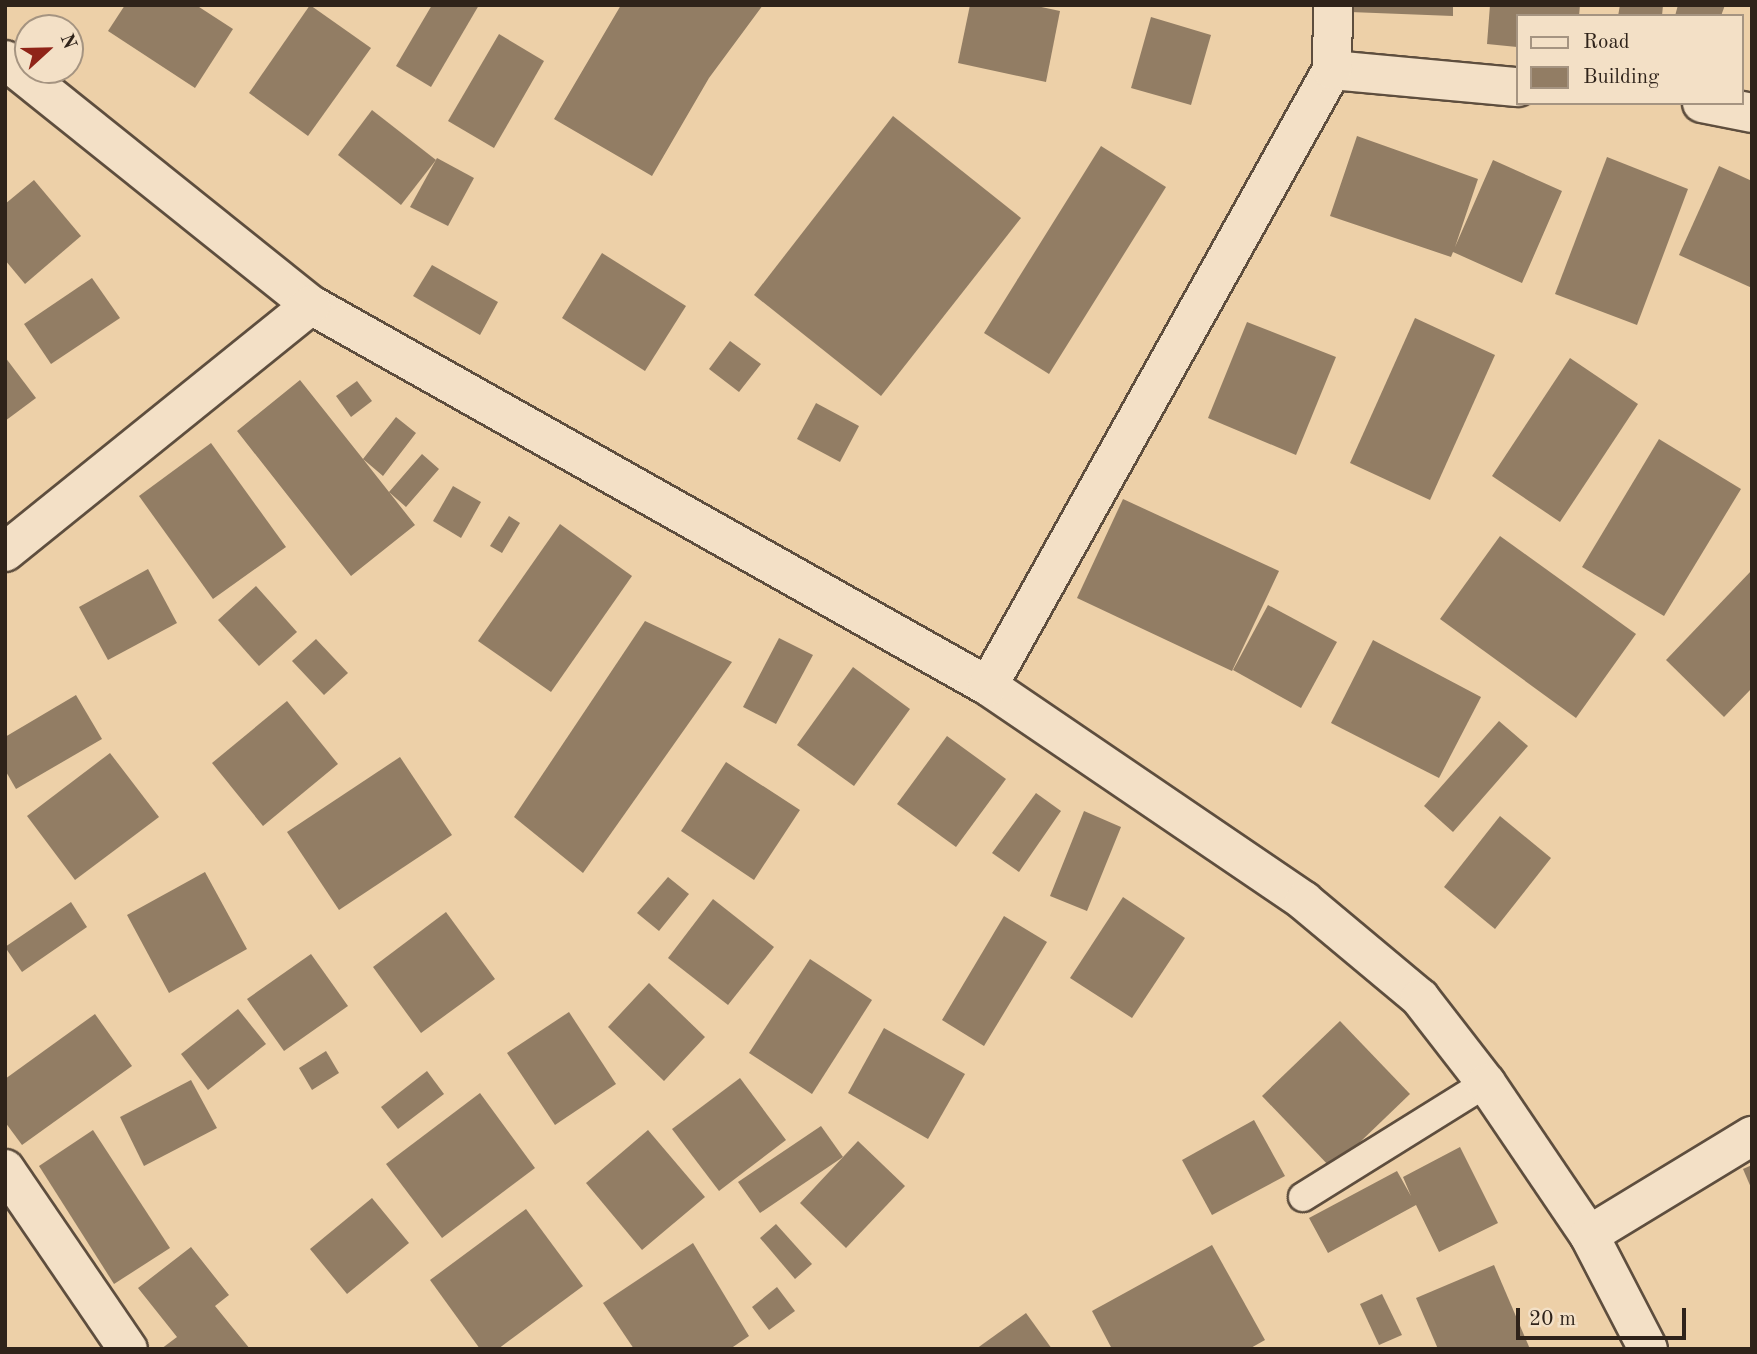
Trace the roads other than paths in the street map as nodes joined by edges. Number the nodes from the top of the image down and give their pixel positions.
1 (1333, 5) edge
2 (5, 60) edge
3 (1332, 70) junction
4 (1516, 87) edge
5 (1712, 105) edge
6 (1752, 113) edge
7 (311, 305) junction
8 (5, 552) edge
9 (988, 686) junction
10 (1486, 1083) junction
11 (1752, 1136) edge
12 (5, 1169) edge
13 (1303, 1197) dead end
14 (1589, 1235) junction
15 (128, 1349) edge
16 (1648, 1349) edge

1 - 3 street
2 - 7 street
3 - 4 street
3 - 9 street
5 - 6 street
7 - 8 street
7 - 9 street
9 - 10 street
10 - 13 lane
10 - 14 street
11 - 14 street
12 - 15 street
14 - 16 street

